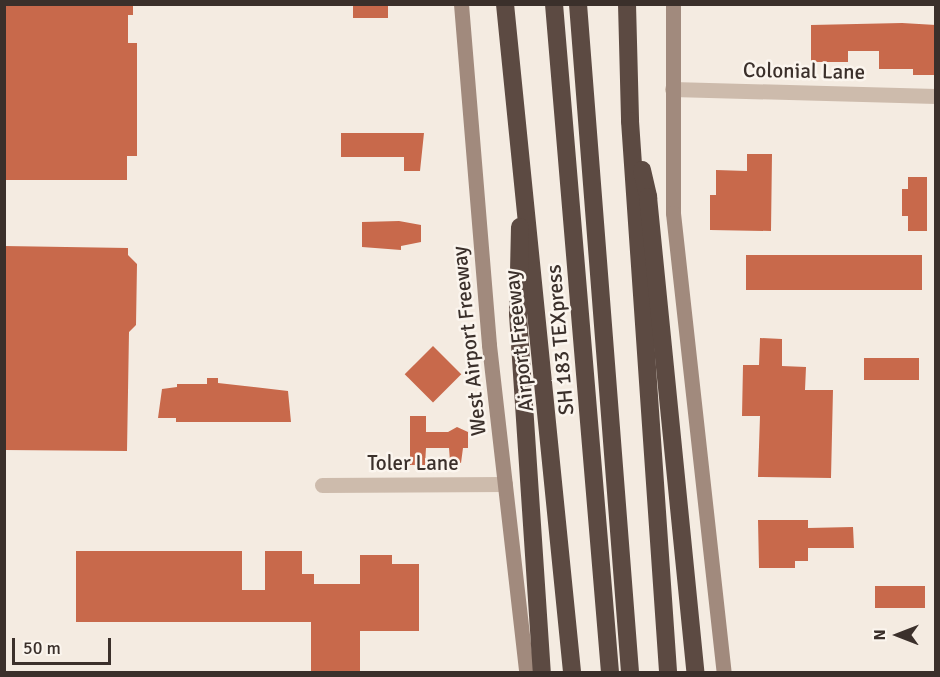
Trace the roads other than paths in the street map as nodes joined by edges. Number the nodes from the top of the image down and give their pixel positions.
1 (461, 4) edge
2 (505, 4) edge
3 (554, 4) edge
4 (578, 4) edge
5 (627, 4) edge
6 (673, 4) edge
7 (672, 89) junction
8 (936, 96) edge
9 (630, 121) junction
10 (522, 159) junction
11 (505, 484) junction
12 (322, 485) dead end
13 (526, 672) edge
14 (542, 672) edge
15 (572, 672) edge
16 (610, 672) edge
17 (630, 672) edge
18 (668, 672) edge
19 (695, 672) edge
20 (724, 672) edge

1 - 11 main road, West Airport Freeway
2 - 10 highway, Airport Freeway
3 - 16 highway, SH 183 TEXpress
4 - 17 highway
5 - 9 highway
6 - 7 main road
7 - 8 street, Colonial Lane
7 - 20 main road
9 - 18 highway
9 - 19 highway
10 - 14 highway
10 - 15 highway, Airport Freeway
11 - 12 street, Toler Lane
11 - 13 main road, West Airport Freeway

